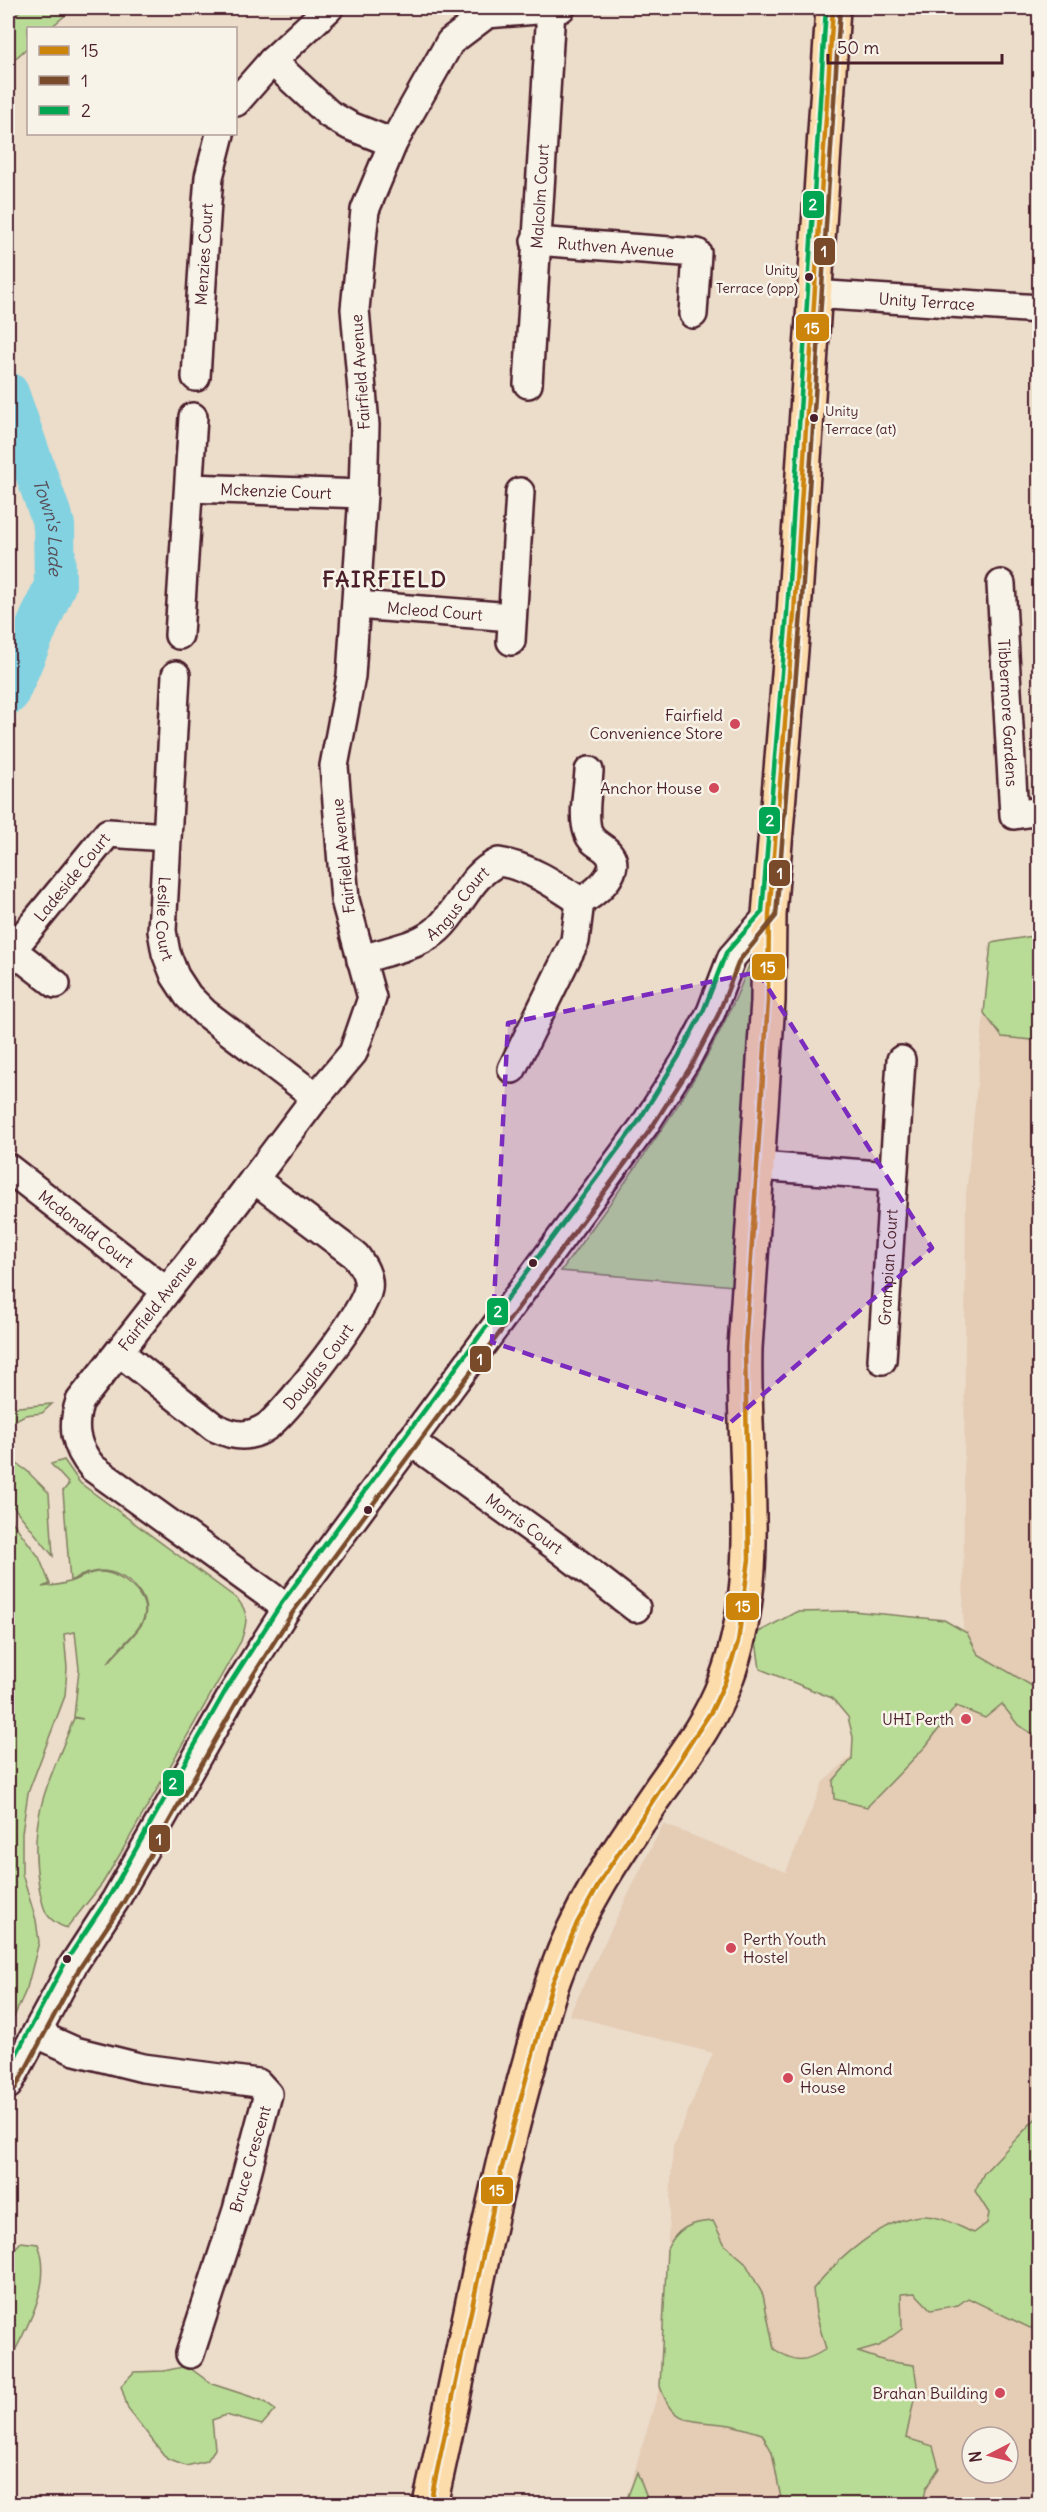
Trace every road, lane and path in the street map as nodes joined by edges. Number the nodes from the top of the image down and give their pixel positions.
1 (329, 8) edge
2 (833, 8) edge
3 (556, 9) edge
4 (272, 61) junction
5 (237, 101) edge
6 (220, 135) edge
7 (393, 143) junction
8 (535, 241) junction
9 (813, 294) junction
10 (1040, 309) edge
11 (693, 314) dead end
12 (196, 376) dead end
13 (528, 384) dead end
14 (193, 417) dead end
15 (189, 488) junction
16 (520, 492) dead end
17 (363, 494) junction
18 (1001, 584) dead end
19 (357, 605) junction
20 (179, 635) dead end
21 (176, 675) dead end
22 (589, 771) dead end
23 (1040, 811) edge
24 (166, 837) junction
25 (580, 901) junction
26 (769, 915) junction
27 (361, 960) junction
28 (56, 984) dead end
29 (901, 1060) dead end
30 (512, 1069) dead end
31 (316, 1097) junction
32 (758, 1166) junction
33 (8, 1168) edge
34 (892, 1176) junction
35 (254, 1179) junction
36 (166, 1291) junction
37 (119, 1352) junction
38 (882, 1360) dead end
39 (410, 1441) junction
40 (287, 1608) junction
41 (636, 1608) dead end
42 (41, 2028) junction
43 (8, 2085) edge
44 (190, 2354) dead end
45 (430, 2505) edge

1 - 4 street
2 - 9 main road
3 - 7 street, Fairfield Avenue
3 - 8 street, Malcolm Court
4 - 5 street
4 - 7 street
6 - 12 street, Menzies Court
7 - 17 street, Fairfield Avenue
8 - 11 street, Ruthven Avenue
8 - 13 street, Malcolm Court
9 - 10 street, Unity Terrace
9 - 26 main road
14 - 15 street
15 - 17 street, Mckenzie Court
15 - 20 street
16 - 19 street, Mcleod Court
17 - 19 street, Fairfield Avenue
18 - 23 street, Tibbermore Gardens
19 - 27 street, Fairfield Avenue
21 - 24 street, Leslie Court
22 - 25 street
24 - 28 street, Ladeside Court
24 - 31 street, Leslie Court
25 - 27 street, Angus Court
25 - 30 street
26 - 32 main road
26 - 39 street
27 - 31 street, Fairfield Avenue
29 - 34 street, Grampian Court
31 - 35 street, Fairfield Avenue
32 - 34 street
32 - 45 main road
33 - 36 street, Mcdonald Court
34 - 38 street, Grampian Court
35 - 36 street, Fairfield Avenue
35 - 37 street, Douglas Court
36 - 37 street, Fairfield Avenue
37 - 40 street, Fairfield Avenue
39 - 40 street
39 - 41 street, Morris Court
40 - 42 street
42 - 43 street
42 - 44 street, Bruce Crescent

